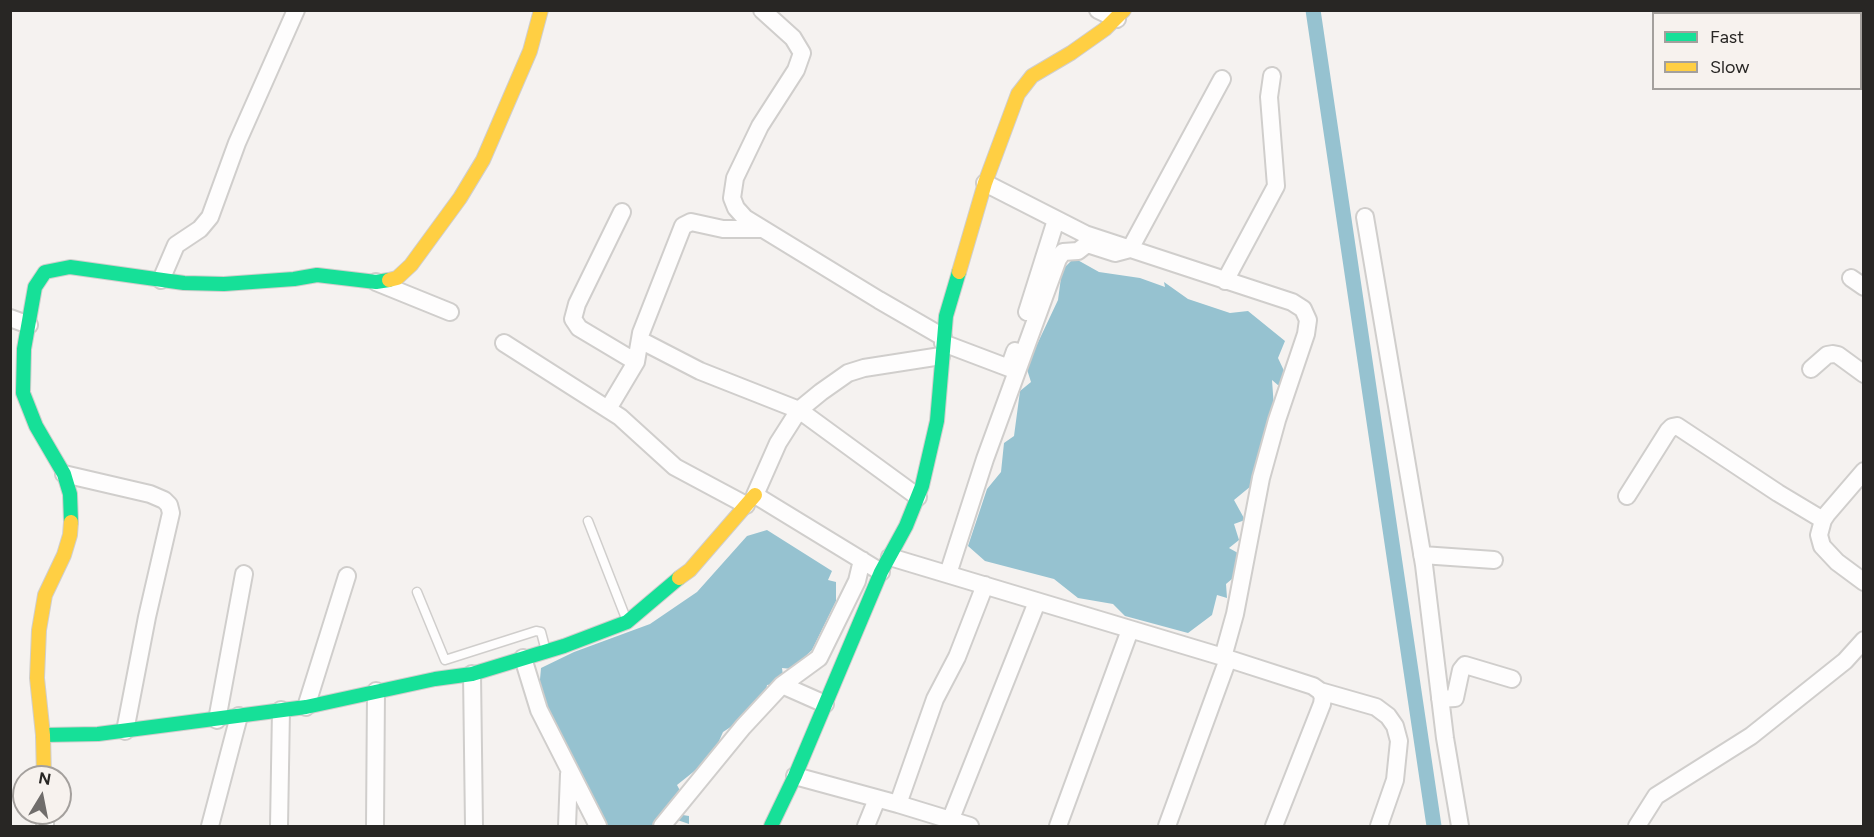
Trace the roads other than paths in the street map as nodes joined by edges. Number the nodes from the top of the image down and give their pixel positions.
1 (296, 10) edge
2 (541, 10) edge
3 (762, 10) edge
4 (1098, 10) edge
5 (1120, 15) edge
6 (1272, 76) dead end
7 (1222, 79) dead end
8 (985, 183) junction
9 (622, 212) dead end
10 (1365, 217) dead end
11 (1056, 220) junction
12 (763, 229) junction
13 (1130, 249) junction
14 (161, 280) junction
15 (1225, 281) junction
16 (376, 282) junction
17 (450, 312) dead end
18 (10, 318) edge
19 (28, 325) junction
20 (640, 340) junction
21 (504, 343) dead end
22 (942, 345) junction
23 (636, 362) junction
24 (1811, 369) dead end
25 (1863, 374) edge
26 (608, 409) junction
27 (799, 410) junction
28 (1863, 471) edge
29 (64, 474) junction
30 (918, 496) junction
31 (1627, 496) dead end
32 (751, 500) junction
33 (1823, 520) junction
34 (588, 521) dead end
35 (1422, 555) junction
36 (890, 557) junction
37 (862, 560) junction
38 (1494, 560) dead end
39 (881, 572) junction
40 (244, 574) dead end
41 (948, 574) junction
42 (348, 576) dead end
43 (1863, 582) edge
44 (985, 585) junction
45 (417, 592) dead end
46 (1037, 602) junction
47 (627, 622) junction
48 (1130, 630) junction
49 (1863, 640) edge
50 (546, 652) junction
51 (523, 658) junction
52 (1225, 658) junction
53 (445, 660) junction
54 (472, 674) junction
55 (449, 677) junction
56 (1512, 679) dead end
57 (782, 685) junction
58 (1320, 691) junction
59 (376, 692) junction
60 (1440, 699) junction
61 (825, 704) junction
62 (306, 707) junction
63 (281, 710) junction
64 (239, 716) junction
65 (217, 720) junction
66 (125, 730) junction
67 (44, 735) junction
68 (44, 765) edge
69 (569, 770) junction
70 (795, 776) junction
71 (877, 799) junction
72 (898, 804) junction
73 (950, 824) edge
74 (210, 826) edge
75 (279, 826) edge
76 (375, 826) edge
77 (474, 826) edge
78 (567, 826) edge
79 (598, 826) edge
80 (662, 826) edge
81 (771, 826) edge
82 (866, 826) edge
83 (970, 826) edge
84 (1058, 826) edge
85 (1167, 826) edge
86 (1274, 826) edge
87 (1379, 826) edge
88 (1460, 826) edge
89 (1637, 826) edge

1 - 14 street
2 - 16 street
3 - 12 street
4 - 5 street
5 - 8 street
6 - 15 street
7 - 13 street
8 - 11 street
8 - 22 street
9 - 23 street
10 - 35 street
11 - 13 street
11 - 22 street
12 - 20 street
12 - 22 street
13 - 15 street
13 - 41 street
14 - 16 street
14 - 19 street
15 - 52 street
16 - 17 street
18 - 19 street
19 - 29 street
20 - 23 street
20 - 27 street
21 - 26 street
22 - 27 street
22 - 30 street
23 - 26 street
24 - 25 street
26 - 32 street
27 - 30 street
27 - 32 street
28 - 33 street
29 - 66 street
29 - 67 street
30 - 36 street
31 - 33 street
32 - 37 street
32 - 47 street
33 - 43 street
34 - 47 lane
35 - 38 street
35 - 60 street
36 - 39 street
36 - 41 street
37 - 39 street
37 - 57 street
39 - 61 street
40 - 65 street
41 - 44 street
42 - 62 street
44 - 46 street
44 - 72 street
45 - 53 lane
46 - 48 street
46 - 73 street
47 - 50 street
48 - 52 street
48 - 84 street
49 - 89 street
50 - 51 street
50 - 53 lane
51 - 54 street
51 - 69 street
52 - 58 street
52 - 85 street
53 - 55 lane
54 - 55 street
54 - 77 street
55 - 59 street
56 - 60 street
57 - 61 street
57 - 80 street
58 - 86 street
58 - 87 street
59 - 62 street
59 - 76 street
60 - 88 street
61 - 70 street
62 - 63 street
63 - 64 street
63 - 75 street
64 - 65 street
64 - 74 street
65 - 66 street
66 - 67 street
67 - 68 street
69 - 78 street
69 - 79 street
70 - 71 street
70 - 81 street
71 - 72 street
71 - 82 street
72 - 73 street
73 - 83 street

